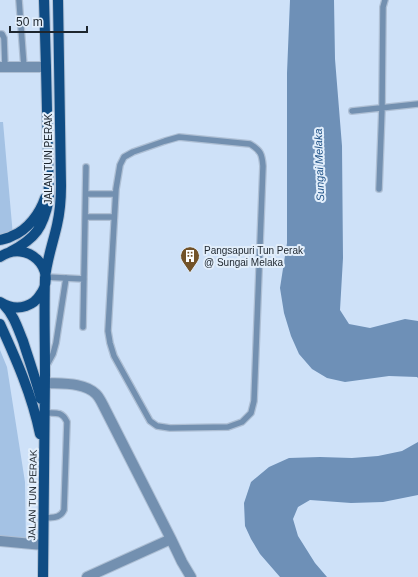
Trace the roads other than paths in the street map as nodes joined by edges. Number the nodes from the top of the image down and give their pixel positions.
1 (19, 0) edge
2 (44, 0) edge
3 (58, 0) edge
4 (385, 0) edge
5 (0, 34) edge
6 (2, 67) edge
7 (24, 67) junction
8 (46, 67) junction
9 (418, 104) edge
10 (382, 108) junction
11 (352, 111) dead end
12 (86, 167) dead end
13 (49, 185) junction
14 (379, 189) dead end
15 (86, 194) junction
16 (115, 194) junction
17 (86, 217) junction
18 (114, 217) junction
19 (0, 240) edge
20 (10, 252) junction
21 (0, 257) edge
22 (46, 277) junction
23 (66, 278) junction
24 (84, 279) junction
25 (2, 303) edge
26 (0, 324) edge
27 (83, 327) dead end
28 (45, 369) junction
29 (45, 383) junction
30 (44, 413) junction
31 (44, 453) junction
32 (44, 518) junction
33 (171, 539) junction
34 (0, 541) edge
35 (43, 545) junction
36 (43, 577) edge
37 (87, 577) edge
38 (191, 577) edge

1 - 7 lane
2 - 8 main road, JALAN TUN PERAK
3 - 22 main road, JALAN TUN PERAK
4 - 10 lane
5 - 6 lane
6 - 7 street
7 - 8 street
8 - 13 main road, JALAN TUN PERAK
9 - 10 lane
10 - 11 lane
10 - 14 lane
12 - 15 lane
13 - 19 main road
13 - 20 main road, JALAN TUN PERAK
15 - 16 lane
15 - 17 lane
16 - 18 lane
16 - 18 lane
17 - 18 lane
17 - 24 lane
20 - 21 main road, JALAN TUN PERAK
20 - 22 main road
22 - 23 lane
22 - 25 main road
22 - 28 main road, JALAN TUN PERAK
23 - 24 lane
23 - 28 lane
24 - 27 lane
25 - 30 main road, JALAN TUN PERAK
26 - 31 main road
28 - 29 main road, JALAN TUN PERAK
29 - 30 main road, JALAN TUN PERAK
29 - 33 street
30 - 31 main road, JALAN TUN PERAK
30 - 32 lane
31 - 32 main road, JALAN TUN PERAK
32 - 35 main road, JALAN TUN PERAK
33 - 37 street
33 - 38 street
34 - 35 street
35 - 36 main road, JALAN TUN PERAK

